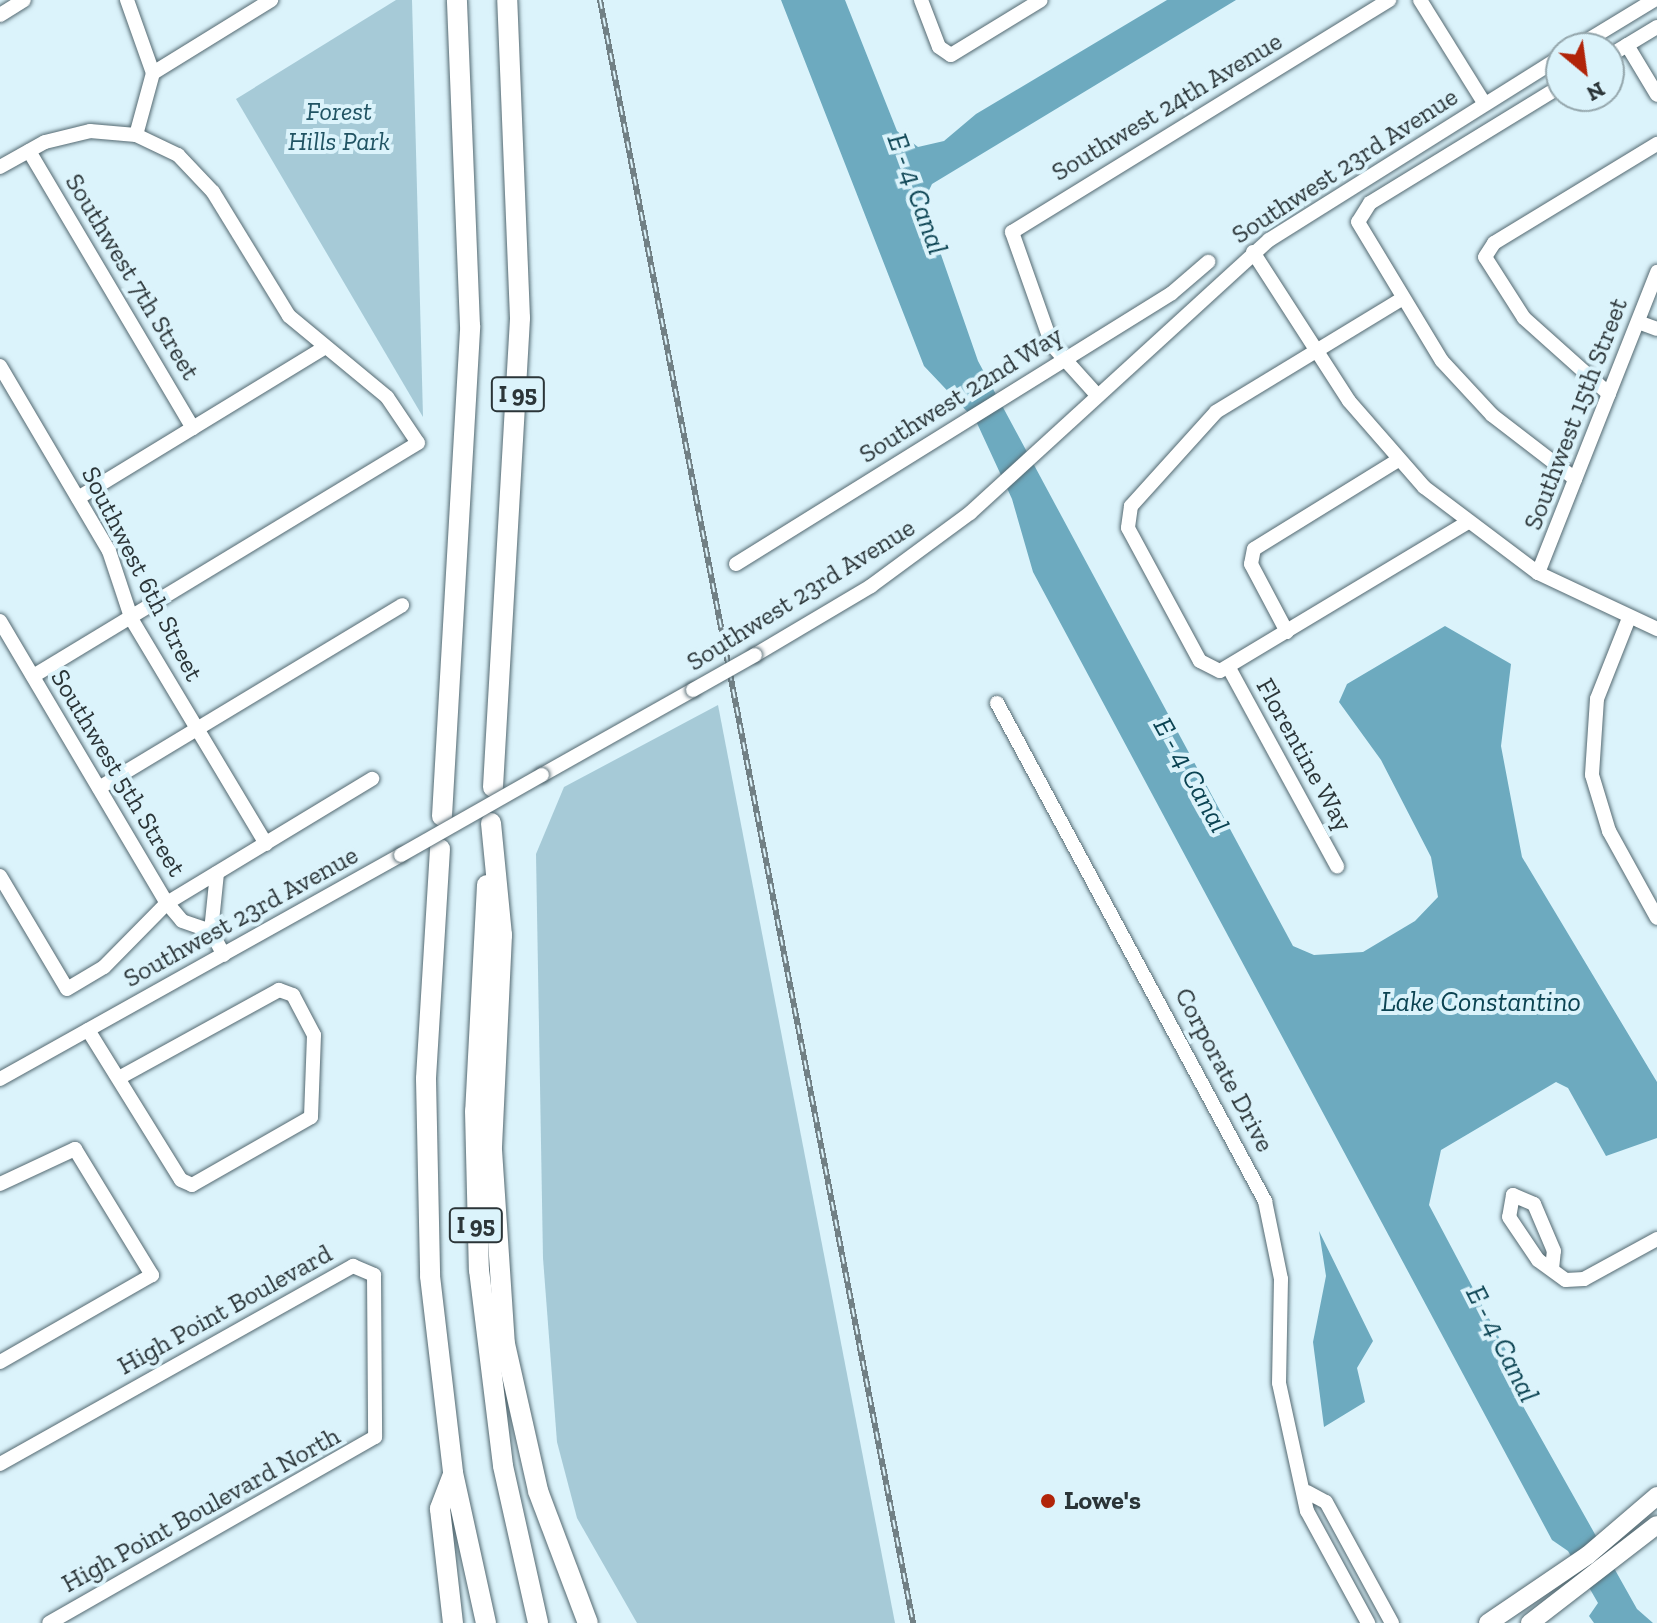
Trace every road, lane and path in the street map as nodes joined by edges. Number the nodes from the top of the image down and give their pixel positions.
1 (24, 0) edge
2 (127, 0) edge
3 (271, 0) edge
4 (457, 0) edge
5 (507, 0) edge
6 (921, 0) edge
7 (1041, 0) edge
8 (1389, 0) edge
9 (1420, 0) edge
10 (1654, 0) edge
11 (0, 15) edge
12 (1657, 27) edge
13 (1601, 32) edge
14 (1627, 45) joint
15 (1545, 67) edge
16 (153, 73) junction
17 (1657, 95) edge
18 (1545, 96) edge
19 (1484, 103) junction
20 (136, 135) junction
21 (1657, 144) edge
22 (29, 151) junction
23 (0, 167) edge
24 (1253, 252) junction
25 (1208, 262) dead end
26 (1657, 272) edge
27 (1400, 300) junction
28 (1638, 322) junction
29 (1657, 329) edge
30 (324, 348) junction
31 (1316, 352) junction
32 (1062, 360) junction
33 (0, 366) edge
34 (1609, 394) junction
35 (1097, 395) junction
36 (193, 428) junction
37 (1398, 460) junction
38 (1575, 479) junction
39 (78, 498) junction
40 (1466, 523) junction
41 (736, 564) dead end
42 (1538, 573) junction
43 (402, 605) dead end
44 (1629, 618) junction
45 (132, 620) junction
46 (0, 621) edge
47 (1657, 629) edge
48 (1287, 632) junction
49 (1229, 668) junction
50 (33, 676) junction
51 (997, 703) dead end
52 (198, 731) junction
53 (372, 779) dead end
54 (493, 787) dead end
55 (99, 788) junction
56 (442, 816) dead end
57 (266, 844) junction
58 (440, 849) dead end
59 (1337, 866) dead end
60 (217, 873) junction
61 (0, 876) edge
62 (167, 903) junction
63 (1657, 918) edge
64 (211, 931) junction
65 (224, 955) junction
66 (88, 1030) junction
67 (119, 1078) junction
68 (0, 1079) edge
69 (0, 1184) edge
70 (1657, 1239) edge
71 (1552, 1269) junction
72 (0, 1362) edge
73 (375, 1437) joint
74 (0, 1464) edge
75 (453, 1473) junction
76 (1307, 1492) junction
77 (1657, 1496) edge
78 (1657, 1525) edge
79 (49, 1623) edge
80 (453, 1623) edge
81 (486, 1623) edge
82 (538, 1623) edge
83 (588, 1623) edge
84 (1368, 1623) edge
85 (1392, 1623) edge
86 (1488, 1623) edge
87 (1530, 1623) edge

1 - 11 street
2 - 16 street
3 - 16 street
4 - 56 highway, I 95
5 - 54 highway, I 95
6 - 7 street
8 - 32 street, Southwest 24th Avenue
9 - 19 street
10 - 13 street
12 - 14 street
14 - 17 street
15 - 19 street, Southwest 23rd Avenue
16 - 20 street
18 - 27 street
19 - 24 street, Southwest 23rd Avenue
20 - 22 street
20 - 30 street
21 - 34 street
22 - 23 street
22 - 36 street, Southwest 7th Street
24 - 31 street
24 - 35 street, Southwest 23rd Avenue
25 - 32 street, Southwest 22nd Way
26 - 28 street, Southwest 15th Street
27 - 31 street
27 - 38 street
28 - 29 street
28 - 34 street, Southwest 15th Street
30 - 36 street
30 - 45 street
31 - 37 street
31 - 49 street
32 - 35 street
32 - 41 street, Southwest 22nd Way
33 - 39 street, Southwest 6th Street
34 - 38 street, Southwest 15th Street
35 - 65 street, Southwest 23rd Avenue, bridge
36 - 39 street
37 - 40 street
37 - 48 street
38 - 42 street, Southwest 15th Street
39 - 45 street, Southwest 6th Street
40 - 42 street
40 - 48 street
42 - 44 street
43 - 52 street
44 - 47 street
44 - 63 street
45 - 50 street
45 - 52 street, Southwest 6th Street
46 - 50 street, Southwest 5th Street
48 - 49 street
49 - 59 street, Florentine Way
50 - 55 street, Southwest 5th Street
51 - 76 street, Corporate Drive
52 - 55 street
52 - 57 street, Southwest 6th Street
53 - 57 street
55 - 62 street, Southwest 5th Street
57 - 60 street
58 - 75 highway, I 95
60 - 62 street
60 - 64 street, Southwest 5th Street
61 - 62 street
62 - 64 street, Southwest 5th Street
64 - 65 street
65 - 66 street, Southwest 23rd Avenue
66 - 67 street
66 - 68 street, Southwest 23rd Avenue
67 - 67 street
69 - 72 street
70 - 71 street
71 - 71 street
73 - 74 street, High Point Boulevard
73 - 79 street, High Point Boulevard North
75 - 80 highway
75 - 81 highway, I 95
76 - 84 street, Corporate Drive
76 - 85 street
77 - 86 main road
78 - 87 main road
82 - 83 highway, I 95

